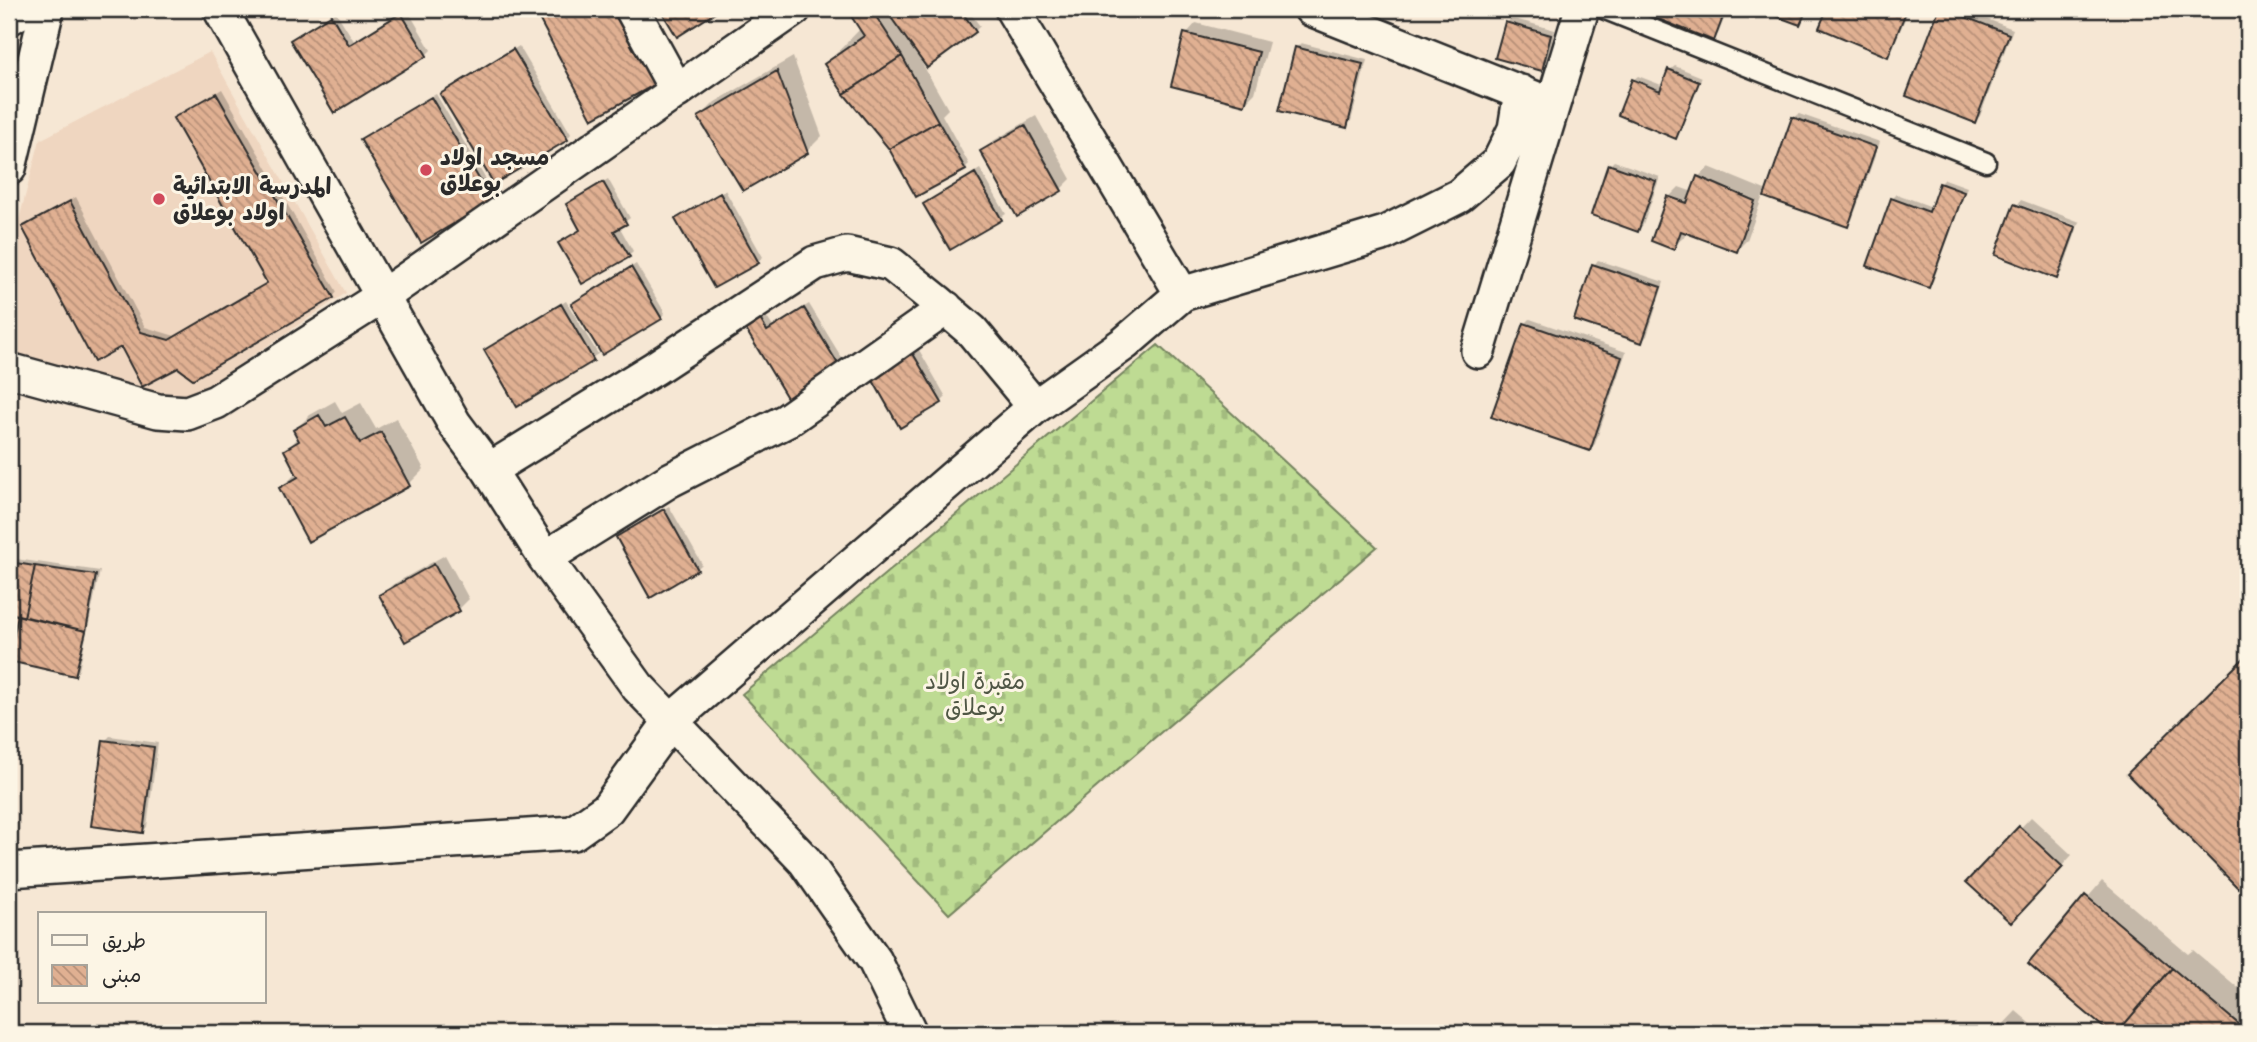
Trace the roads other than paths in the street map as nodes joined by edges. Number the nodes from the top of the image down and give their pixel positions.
1 (24, 9) edge
2 (47, 9) edge
3 (220, 9) edge
4 (632, 9) edge
5 (794, 9) edge
6 (1012, 9) edge
7 (1311, 9) edge
8 (1582, 9) edge
9 (1603, 9) edge
10 (9, 18) edge
11 (677, 91) junction
12 (1521, 92) junction
13 (1553, 105) junction
14 (1986, 162) dead end
15 (9, 168) edge
16 (1181, 294) junction
17 (383, 296) junction
18 (946, 309) junction
19 (1478, 351) dead end
20 (9, 370) edge
21 (1035, 407) junction
22 (489, 470) junction
23 (545, 558) junction
24 (671, 721) junction
25 (9, 870) edge
26 (910, 1033) edge

1 - 10 street
2 - 15 street
3 - 17 street
4 - 11 street
5 - 11 street
6 - 16 street
7 - 12 street
8 - 13 street
9 - 14 lane
11 - 17 street
12 - 13 street
12 - 16 street
13 - 19 street
16 - 21 street
17 - 20 street
17 - 22 street
18 - 21 street
18 - 22 street
18 - 23 street
21 - 24 street
22 - 23 street
23 - 24 street
24 - 25 street
24 - 26 street

